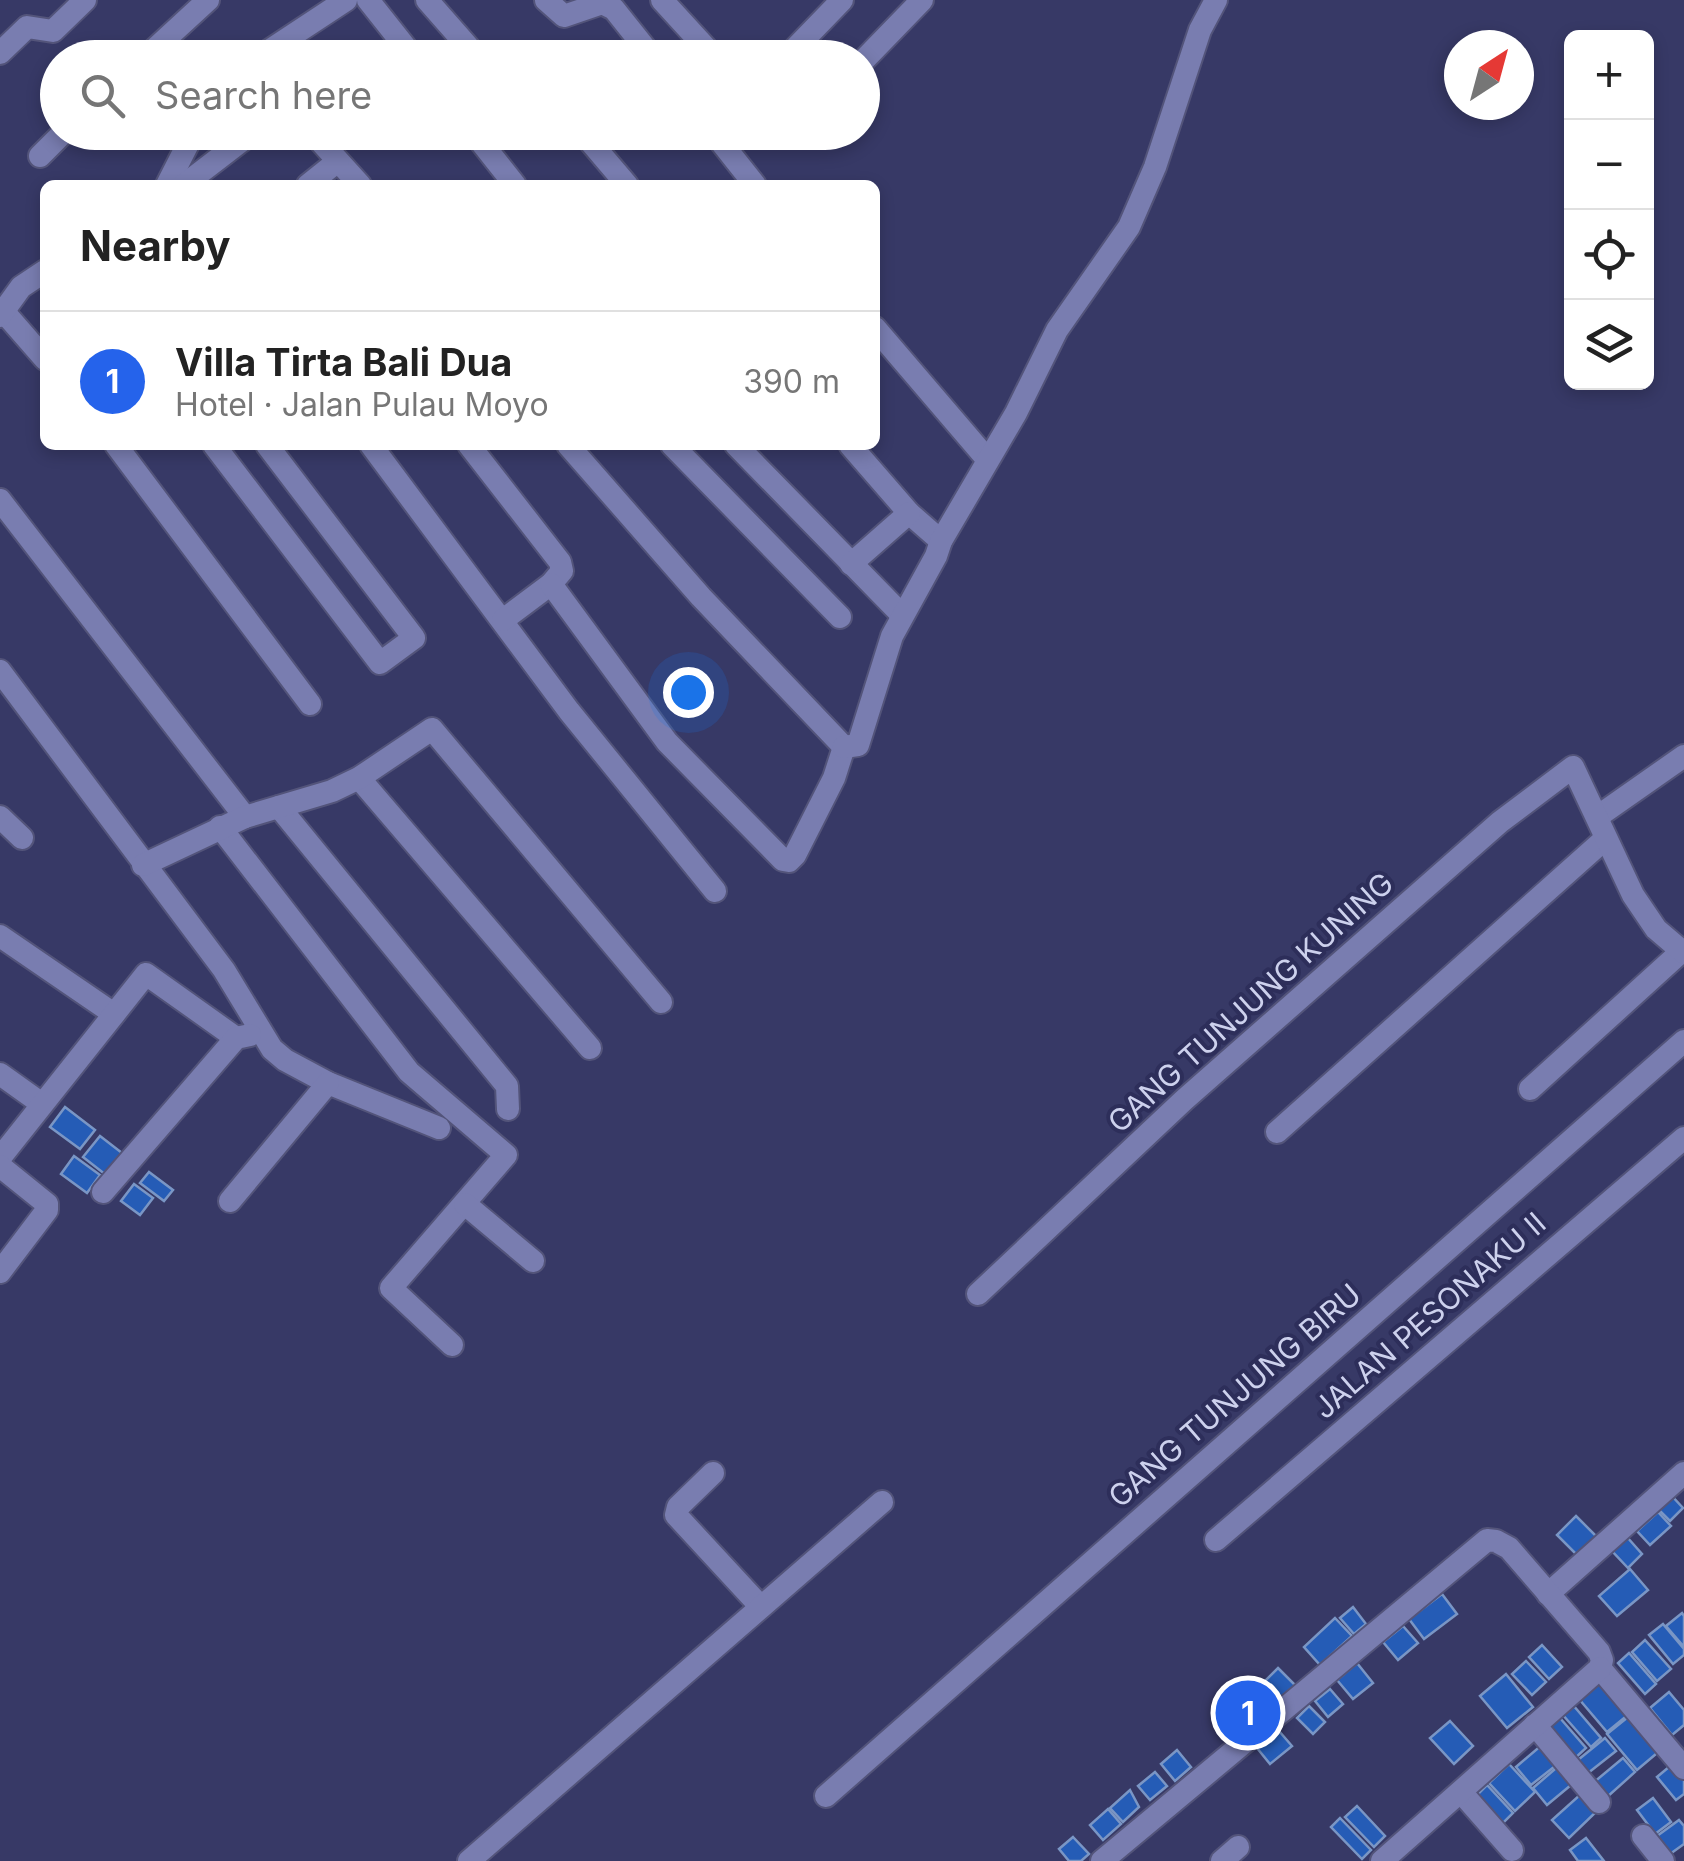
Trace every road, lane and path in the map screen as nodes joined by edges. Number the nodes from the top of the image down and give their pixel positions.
1 (85, 0) edge
2 (208, 0) edge
3 (346, 0) edge
4 (368, 0) edge
5 (428, 0) edge
6 (546, 0) edge
7 (695, 0) edge
8 (842, 0) edge
9 (922, 0) edge
10 (1216, 0) edge
11 (596, 3) edge
12 (670, 8) edge
13 (309, 9) edge
14 (164, 40) edge
15 (286, 40) edge
16 (400, 40) edge
17 (462, 40) edge
18 (638, 40) edge
19 (699, 40) edge
20 (803, 40) edge
21 (880, 43) edge
22 (0, 53) edge
23 (46, 150) edge
24 (185, 150) edge
25 (230, 150) edge
26 (328, 150) edge
27 (487, 150) edge
28 (598, 150) edge
29 (727, 150) edge
30 (40, 156) dead end
31 (338, 161) junction
32 (170, 180) edge
33 (191, 180) edge
34 (314, 180) edge
35 (355, 180) edge
36 (511, 180) edge
37 (624, 180) edge
38 (751, 180) edge
39 (40, 274) edge
40 (2, 314) edge
41 (880, 334) edge
42 (40, 353) edge
43 (120, 450) edge
44 (218, 450) edge
45 (271, 450) edge
46 (374, 450) edge
47 (473, 450) edge
48 (572, 450) edge
49 (677, 450) edge
50 (741, 450) edge
51 (854, 450) edge
52 (987, 460) junction
53 (0, 500) edge
54 (908, 513) junction
55 (941, 541) junction
56 (851, 564) junction
57 (551, 584) junction
58 (902, 615) junction
59 (840, 617) dead end
60 (502, 620) junction
61 (0, 671) edge
62 (310, 704) dead end
63 (844, 747) junction
64 (1684, 756) edge
65 (359, 778) junction
66 (279, 807) junction
67 (0, 817) edge
68 (245, 817) junction
69 (220, 827) junction
70 (1601, 828) junction
71 (22, 838) dead end
72 (143, 864) junction
73 (715, 891) dead end
74 (0, 936) edge
75 (1683, 952) edge
76 (661, 1002) dead end
77 (114, 1014) junction
78 (264, 1032) junction
79 (236, 1038) junction
80 (1684, 1042) edge
81 (590, 1048) dead end
82 (0, 1074) edge
83 (328, 1083) junction
84 (1530, 1088) dead end
85 (42, 1104) junction
86 (508, 1109) dead end
87 (440, 1128) dead end
88 (1277, 1132) dead end
89 (1684, 1138) edge
90 (0, 1158) edge
91 (0, 1166) edge
92 (103, 1192) dead end
93 (230, 1201) dead end
94 (465, 1204) junction
95 (533, 1261) dead end
96 (0, 1272) edge
97 (978, 1294) dead end
98 (452, 1346) dead end
99 (713, 1473) dead end
100 (1684, 1474) edge
101 (882, 1502) dead end
102 (1216, 1540) dead end
103 (1548, 1594) junction
104 (761, 1607) junction
105 (1600, 1668) junction
106 (1535, 1725) junction
107 (1684, 1768) edge
108 (1461, 1792) junction
109 (826, 1796) dead end
110 (1599, 1802) dead end
111 (1643, 1836) dead end
112 (1512, 1850) dead end
113 (469, 1861) edge
114 (1102, 1861) edge
115 (1382, 1861) edge
116 (1663, 1861) edge

1 - 22 street
2 - 14 street
3 - 13 street
4 - 16 street
5 - 17 street
6 - 11 street
7 - 12 street
8 - 20 street
9 - 21 street
10 - 52 street
11 - 18 street
12 - 19 street
13 - 15 street
23 - 30 street
24 - 32 street
25 - 33 street
26 - 31 street
27 - 36 street
28 - 37 street
29 - 38 street
31 - 34 street
31 - 35 street
39 - 40 street
40 - 42 street
41 - 52 street
43 - 62 street
44 - 45 street
46 - 60 street
47 - 57 street
48 - 63 street
49 - 59 street
50 - 56 street
51 - 54 street
52 - 55 street
53 - 68 street
54 - 55 street
54 - 56 street
55 - 58 street
56 - 58 street
57 - 60 street
57 - 63 street
58 - 63 street
60 - 73 street
61 - 72 street
64 - 70 street
65 - 66 street
65 - 76 street
65 - 81 street
66 - 68 street
66 - 86 street
67 - 71 street
68 - 69 street
69 - 72 street
69 - 94 street
70 - 75 street
70 - 88 street
70 - 97 street, GANG TUNJUNG KUNING
72 - 78 street
74 - 77 street
75 - 84 street
77 - 79 street
77 - 85 street
78 - 79 street
78 - 83 street
79 - 92 street
80 - 109 street, GANG TUNJUNG BIRU
82 - 85 street
83 - 87 street
83 - 93 street
85 - 90 street
89 - 102 street, JALAN PESONAKU II
91 - 96 street
94 - 95 street
94 - 98 street
99 - 104 street
100 - 103 street
101 - 104 street
103 - 105 street
103 - 114 street
104 - 113 street
105 - 106 street
105 - 107 street
106 - 108 street
106 - 110 street
108 - 112 street
108 - 115 street
111 - 116 street

